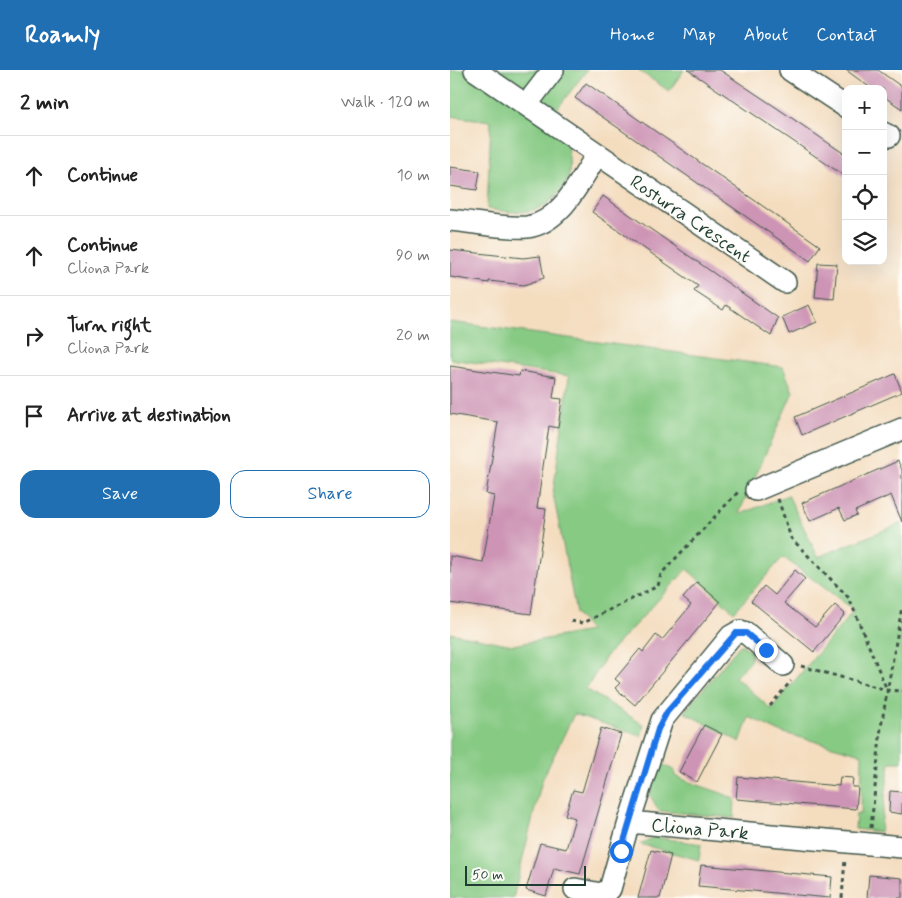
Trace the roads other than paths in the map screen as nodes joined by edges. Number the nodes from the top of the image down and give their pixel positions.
1 (475, 70) edge
2 (553, 70) edge
3 (790, 70) edge
4 (526, 104) junction
5 (842, 104) edge
6 (598, 155) junction
7 (450, 220) edge
8 (785, 282) dead end
9 (902, 429) edge
10 (751, 488) road end
11 (793, 666) road end
12 (629, 822) junction
13 (902, 847) edge
14 (575, 889) dead end

1 - 4 street, Rosturra Crescent
2 - 4 street
3 - 5 street
4 - 6 street, Rosturra Crescent
6 - 7 street
6 - 8 street, Rosturra Crescent
9 - 10 street
11 - 12 street, Cliona Park
12 - 13 street, Cliona Park
12 - 14 street

